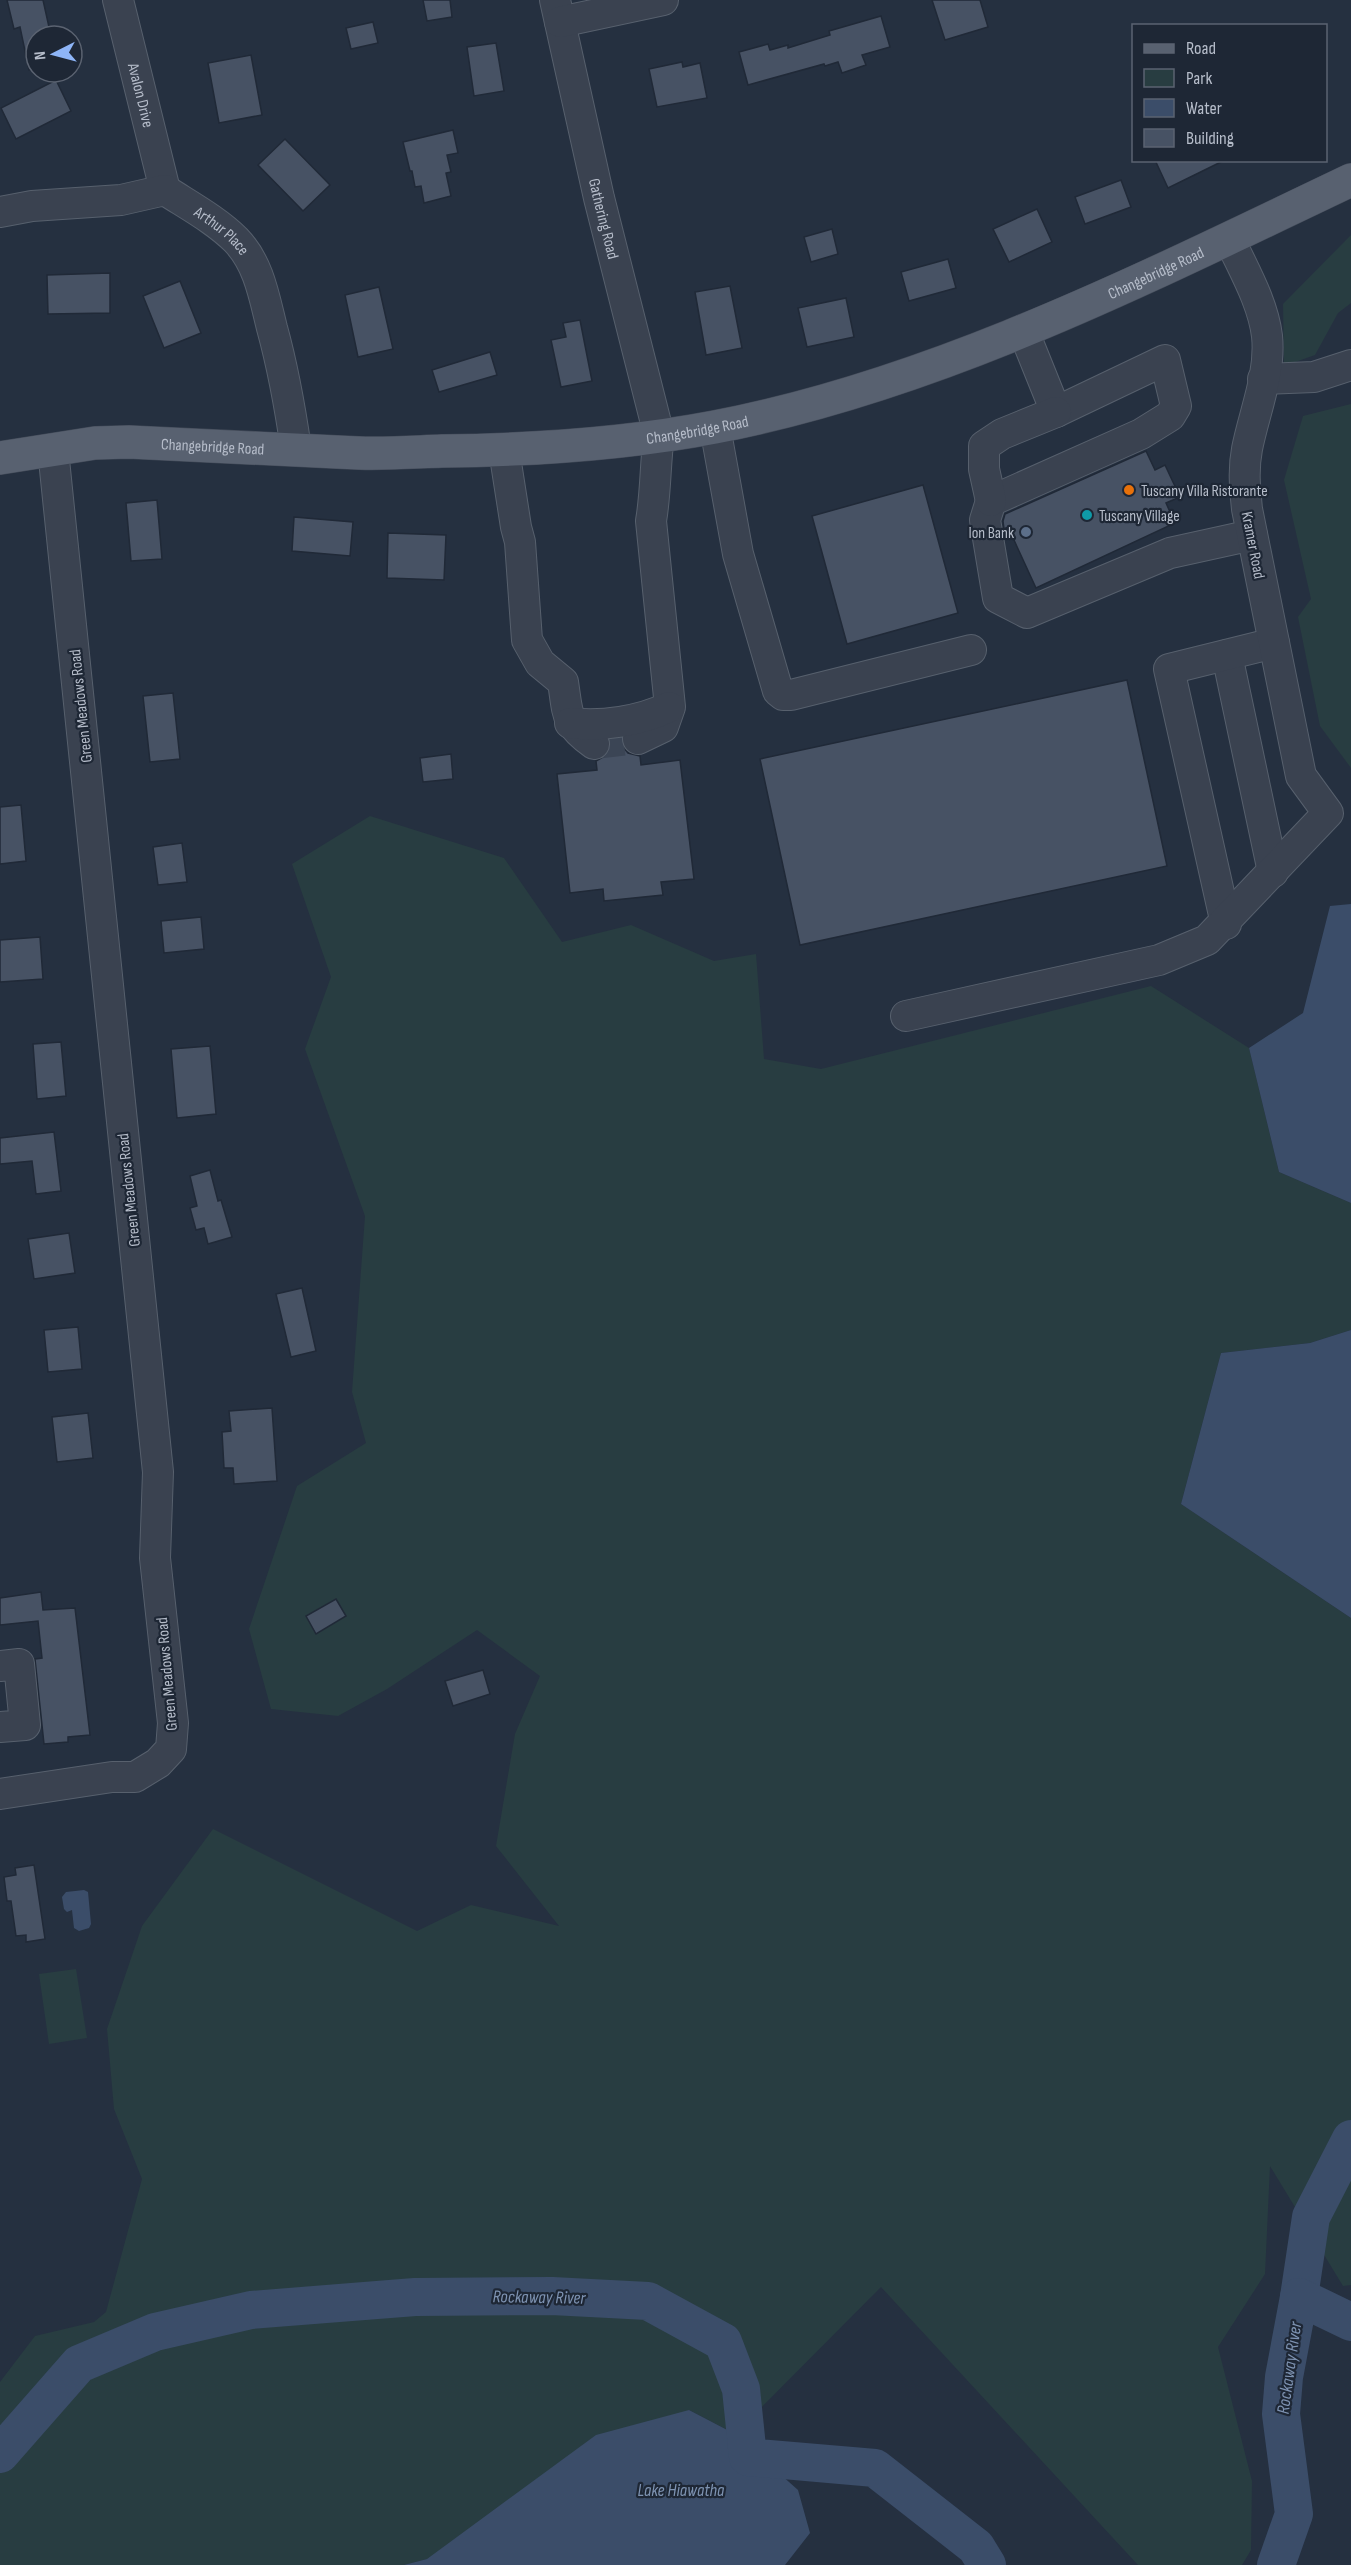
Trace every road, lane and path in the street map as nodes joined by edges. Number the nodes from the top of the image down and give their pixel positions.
1 (118, 0) edge
2 (663, 0) edge
3 (558, 11) edge
4 (1351, 180) edge
5 (165, 190) junction
6 (0, 212) edge
7 (1229, 238) junction
8 (1023, 330) junction
9 (1351, 365) edge
10 (1263, 379) junction
11 (1056, 412) junction
12 (715, 427) junction
13 (659, 435) junction
14 (296, 449) junction
15 (514, 449) junction
16 (53, 450) junction
17 (0, 458) edge
18 (991, 501) junction
19 (1252, 535) junction
20 (1274, 643) junction
21 (971, 650) dead end
22 (1227, 655) junction
23 (670, 707) junction
24 (570, 723) junction
25 (638, 739) tunnel mouth
26 (594, 744) dead end
27 (1273, 872) junction
28 (1226, 924) junction
29 (906, 1016) dead end
30 (0, 1666) edge
31 (0, 1728) edge
32 (0, 1794) edge

1 - 5 street, Avalon Drive
2 - 3 street
3 - 13 street, Gathering Road
4 - 7 main road, Changebridge Road
5 - 6 street
5 - 14 street, Arthur Place
7 - 8 main road, Changebridge Road
7 - 10 street, Kramer Road
8 - 11 street
8 - 12 main road, Changebridge Road
9 - 10 street
10 - 19 street, Kramer Road
11 - 18 street
11 - 18 street
12 - 13 main road, Changebridge Road
12 - 21 street
13 - 15 main road, Changebridge Road
13 - 23 street
14 - 15 main road, Changebridge Road
14 - 16 main road, Changebridge Road
15 - 24 street
16 - 17 main road, Changebridge Road
16 - 32 street, Green Meadows Road
18 - 19 street
19 - 20 street, Kramer Road
20 - 22 street
20 - 27 street, Kramer Road
22 - 27 street
22 - 28 street
23 - 24 street
23 - 25 street
24 - 26 street
27 - 28 street
28 - 29 street
30 - 31 street

